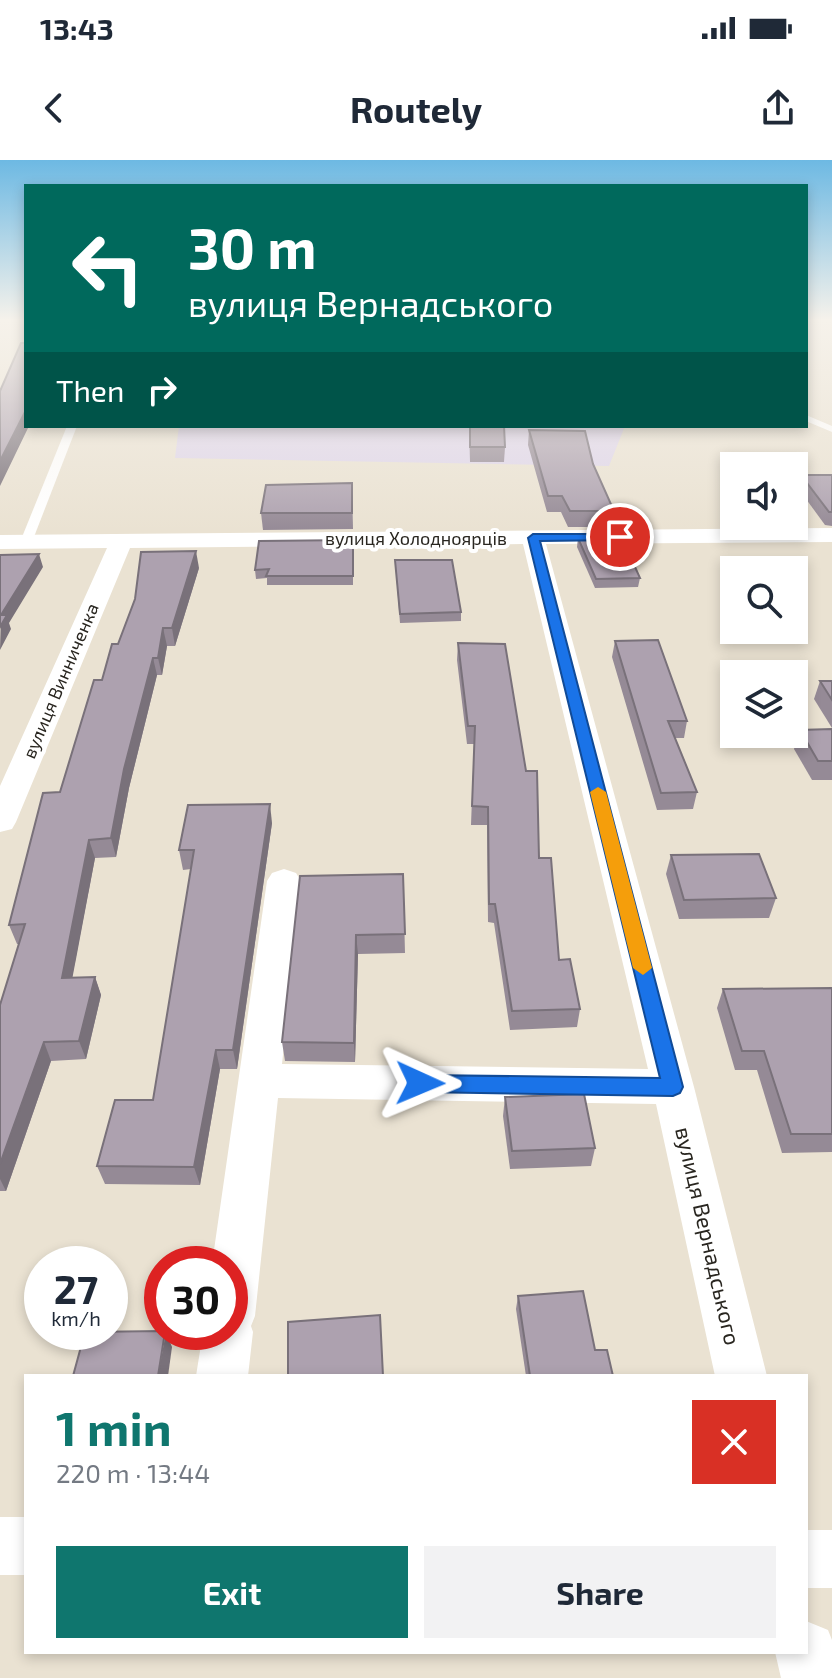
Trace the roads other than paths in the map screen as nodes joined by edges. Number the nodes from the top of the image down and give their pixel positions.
1 (808, 417) edge
2 (808, 418) edge
3 (832, 418) edge
4 (71, 428) edge
5 (832, 429) edge
6 (832, 535) edge
7 (533, 538) junction
8 (121, 541) junction
9 (0, 542) edge
10 (26, 542) junction
11 (0, 822) edge
12 (284, 881) dead end
13 (261, 1081) junction
14 (673, 1087) junction
15 (239, 1246) edge
16 (226, 1350) edge
17 (222, 1374) edge
18 (741, 1374) edge
19 (0, 1546) edge
20 (24, 1546) edge
21 (808, 1559) edge
22 (832, 1559) edge
23 (806, 1654) edge
24 (812, 1678) edge

1 - 3 lane
2 - 5 lane
4 - 10 lane
6 - 7 street, вулиця Холодноярців
7 - 8 street, вулиця Холодноярців
7 - 14 street, вулиця Вернадського
8 - 10 street, вулиця Холодноярців
8 - 11 street, вулиця Винниченка
9 - 10 street, вулиця Холодноярців
12 - 13 street
13 - 14 street
13 - 15 street
14 - 18 street, вулиця Вернадського
16 - 17 street
19 - 20 street
21 - 22 street
23 - 24 street

